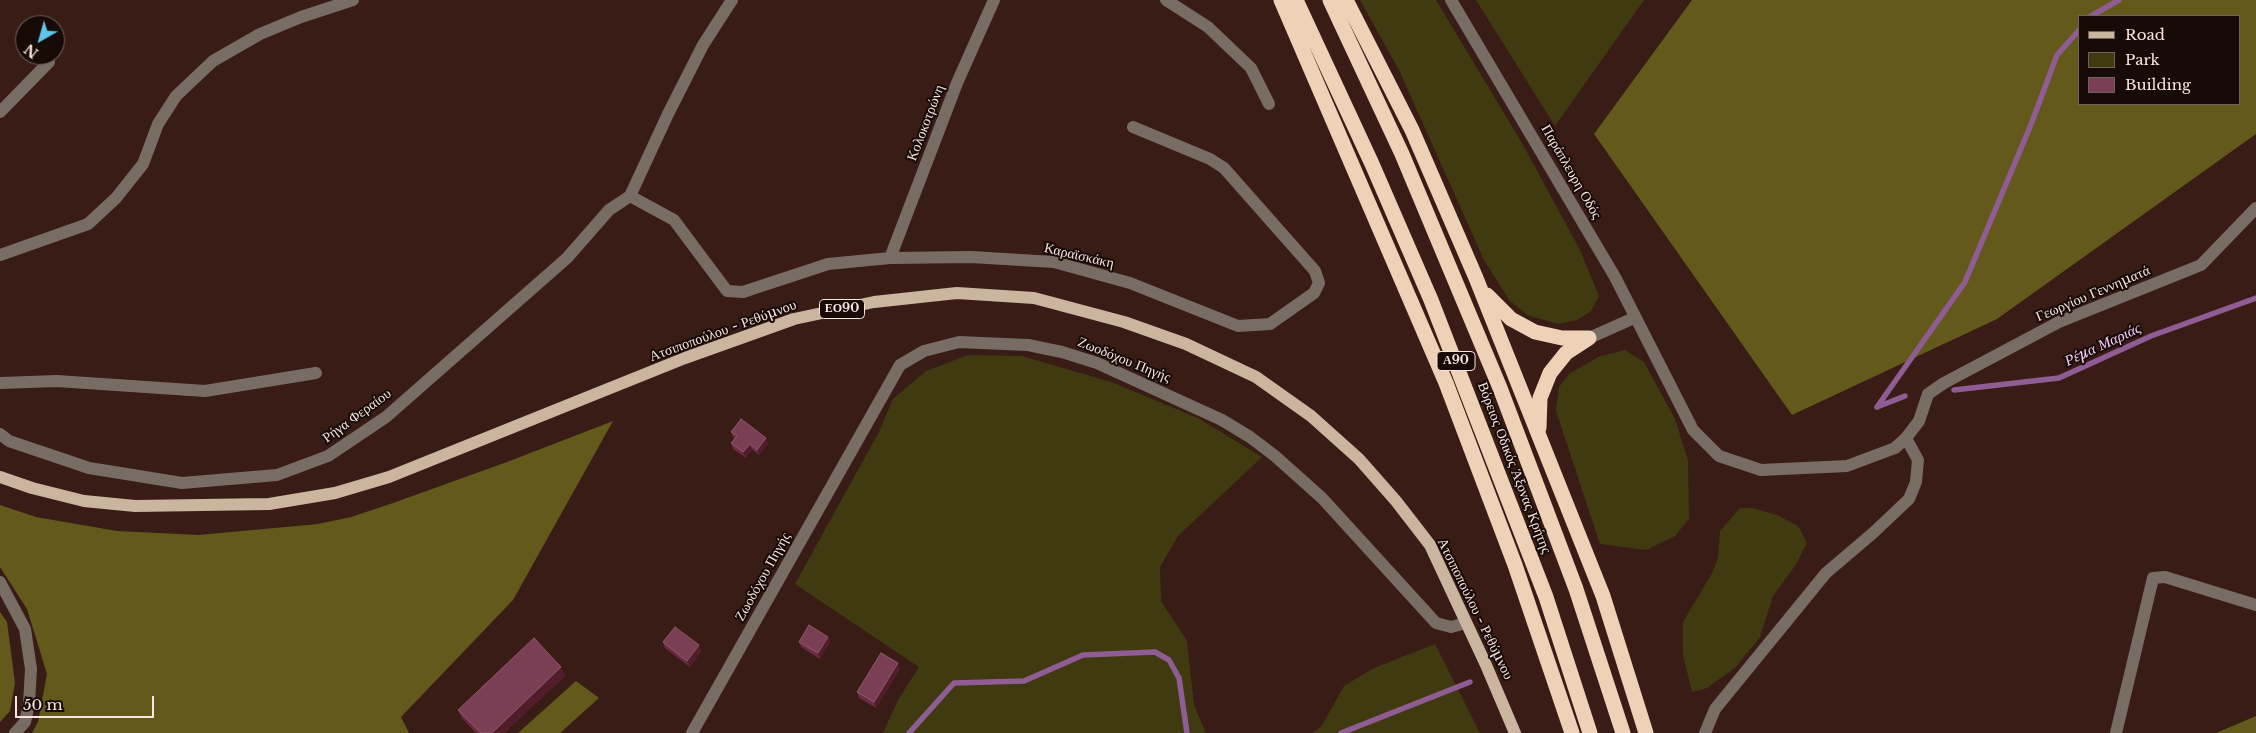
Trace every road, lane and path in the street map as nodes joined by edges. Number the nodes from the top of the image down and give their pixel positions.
1 (353, 0) edge
2 (732, 0) edge
3 (994, 0) edge
4 (1166, 0) edge
5 (1281, 0) edge
6 (1296, 0) edge
7 (1330, 0) edge
8 (1346, 0) edge
9 (1452, 0) edge
10 (46, 65) edge
11 (1269, 104) dead end
12 (0, 112) edge
13 (1133, 127) dead end
14 (630, 196) junction
15 (2256, 208) edge
16 (0, 255) edge
17 (890, 258) junction
18 (1476, 278) junction
19 (1634, 318) junction
20 (1589, 338) junction
21 (316, 373) dead end
22 (0, 383) edge
23 (0, 434) edge
24 (1906, 438) junction
25 (1546, 451) junction
26 (0, 477) edge
27 (0, 582) edge
28 (2256, 605) edge
29 (1466, 623) junction
30 (15, 733) edge
31 (692, 733) edge
32 (1515, 733) edge
33 (1572, 733) edge
34 (1590, 733) edge
35 (1623, 733) edge
36 (1646, 733) edge
37 (1705, 733) edge
38 (2116, 733) edge

1 - 16 street
2 - 14 street
3 - 17 street, Κολοκοτρώνη
4 - 11 street
5 - 33 highway
6 - 34 highway, Βόρειος Οδικός Άξονας Κρήτης / Α90
7 - 35 highway, Βόρειος Οδικός Άξονας Κρήτης / Α90
8 - 18 highway
9 - 19 street, Παράπλευρη Οδός
10 - 12 street
13 - 17 street, Καραϊσκάκη
14 - 17 street, Καραϊσκάκη
14 - 23 street, Ρήγα Φεραίου
15 - 24 street, Γεωργίου Γεννηματά
18 - 20 highway
18 - 25 highway
19 - 20 street
19 - 24 street, Παράπλευρη Οδός
20 - 25 highway
21 - 22 street
24 - 37 street
25 - 36 highway
26 - 29 main road, Ατσιποπούλου - Ρεθύμνου / ΕΟ90
27 - 30 street
28 - 38 street
29 - 31 street, Ζωοδόχου Πηγής
29 - 32 main road, Ατσιποπούλου - Ρεθύμνου / ΕΟ90

